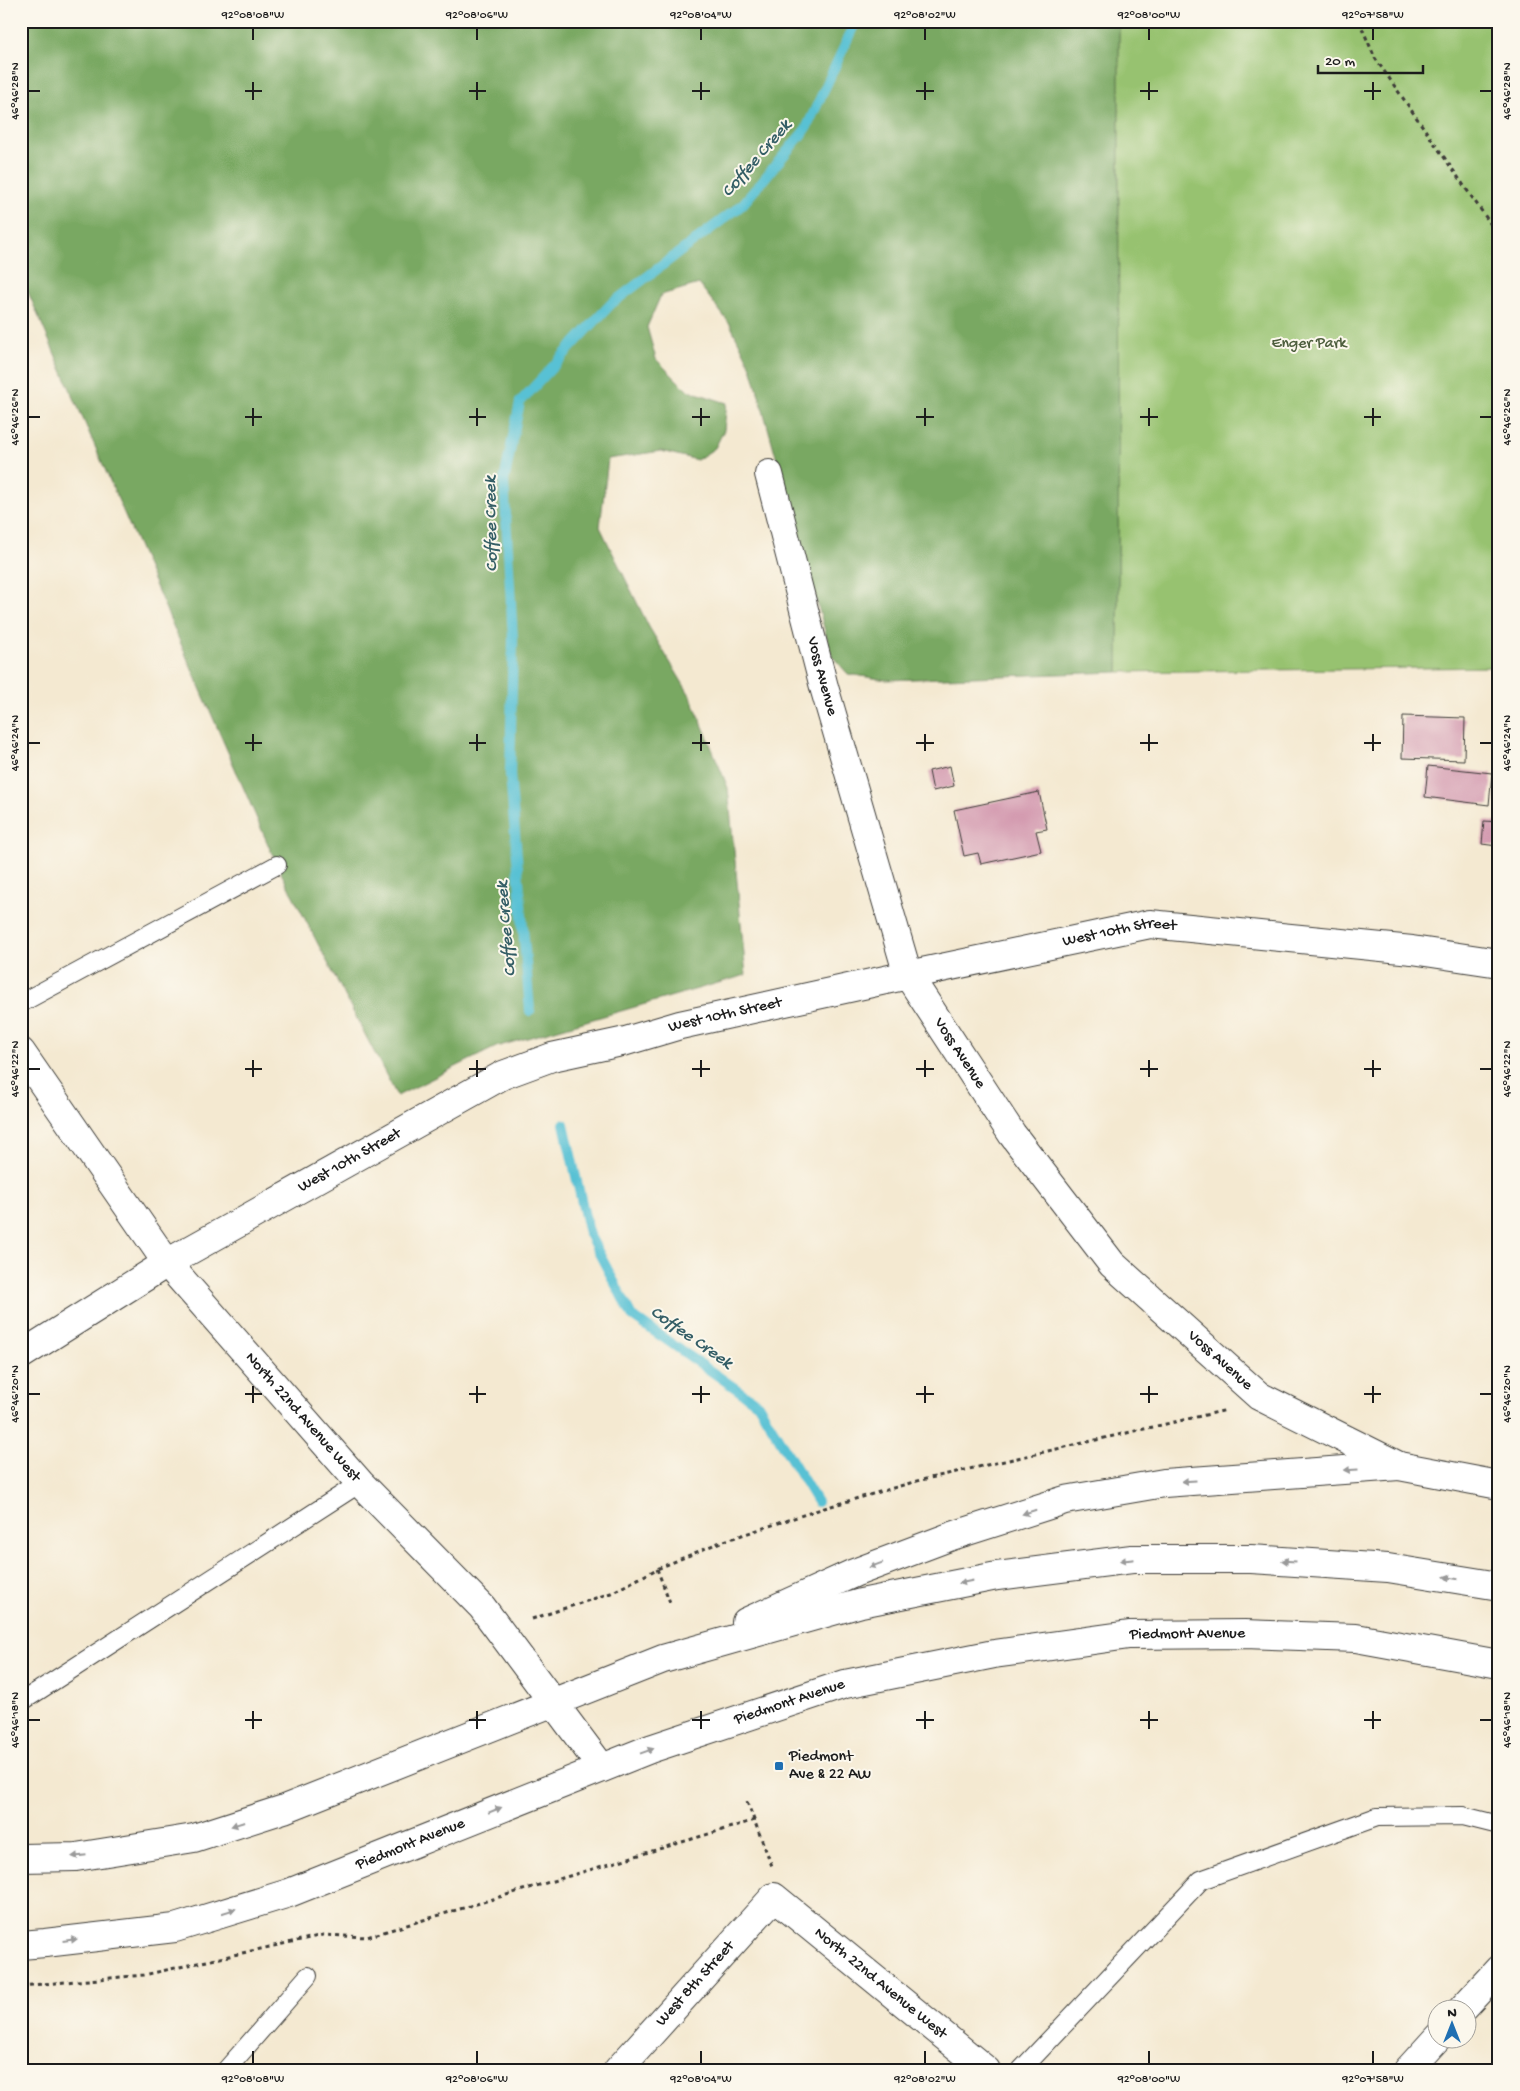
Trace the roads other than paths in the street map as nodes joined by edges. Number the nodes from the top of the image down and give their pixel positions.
1 (769, 474) dead end
2 (277, 865) dead end
3 (1499, 963) edge
4 (908, 975) junction
5 (21, 1002) edge
6 (21, 1052) edge
7 (167, 1263) junction
8 (21, 1355) edge
9 (1399, 1466) junction
10 (360, 1483) junction
11 (1499, 1485) edge
12 (1499, 1586) edge
13 (663, 1659) junction
14 (1499, 1664) edge
15 (552, 1701) junction
16 (21, 1702) edge
17 (602, 1768) junction
18 (1499, 1825) edge
19 (21, 1858) edge
20 (774, 1896) joint
21 (21, 1944) edge
22 (1499, 1969) edge
23 (308, 1976) dead end
24 (1473, 1998) edge
25 (1428, 2048) edge
26 (226, 2070) edge
27 (618, 2070) edge
28 (986, 2070) edge
29 (1021, 2070) edge
30 (1408, 2070) edge

1 - 4 main road, Voss Avenue
2 - 5 lane
3 - 4 main road, West 10th Street
4 - 7 main road, West 10th Street
4 - 9 main road, Voss Avenue
6 - 7 main road, North 22nd Avenue West
7 - 8 main road, West 10th Street
7 - 10 main road, North 22nd Avenue West
9 - 11 main road
9 -> 13 main road
10 - 15 main road, North 22nd Avenue West
10 - 16 lane
12 -> 13 main road
13 - 15 main road
17 -> 14 main road, Piedmont Avenue
15 - 17 main road, North 22nd Avenue West
15 -> 19 main road
21 -> 17 main road, Piedmont Avenue
18 - 29 lane
20 - 27 main road, West 8th Street
20 - 28 main road, North 22nd Avenue West
22 - 24 main road
23 - 26 lane
25 - 30 main road

